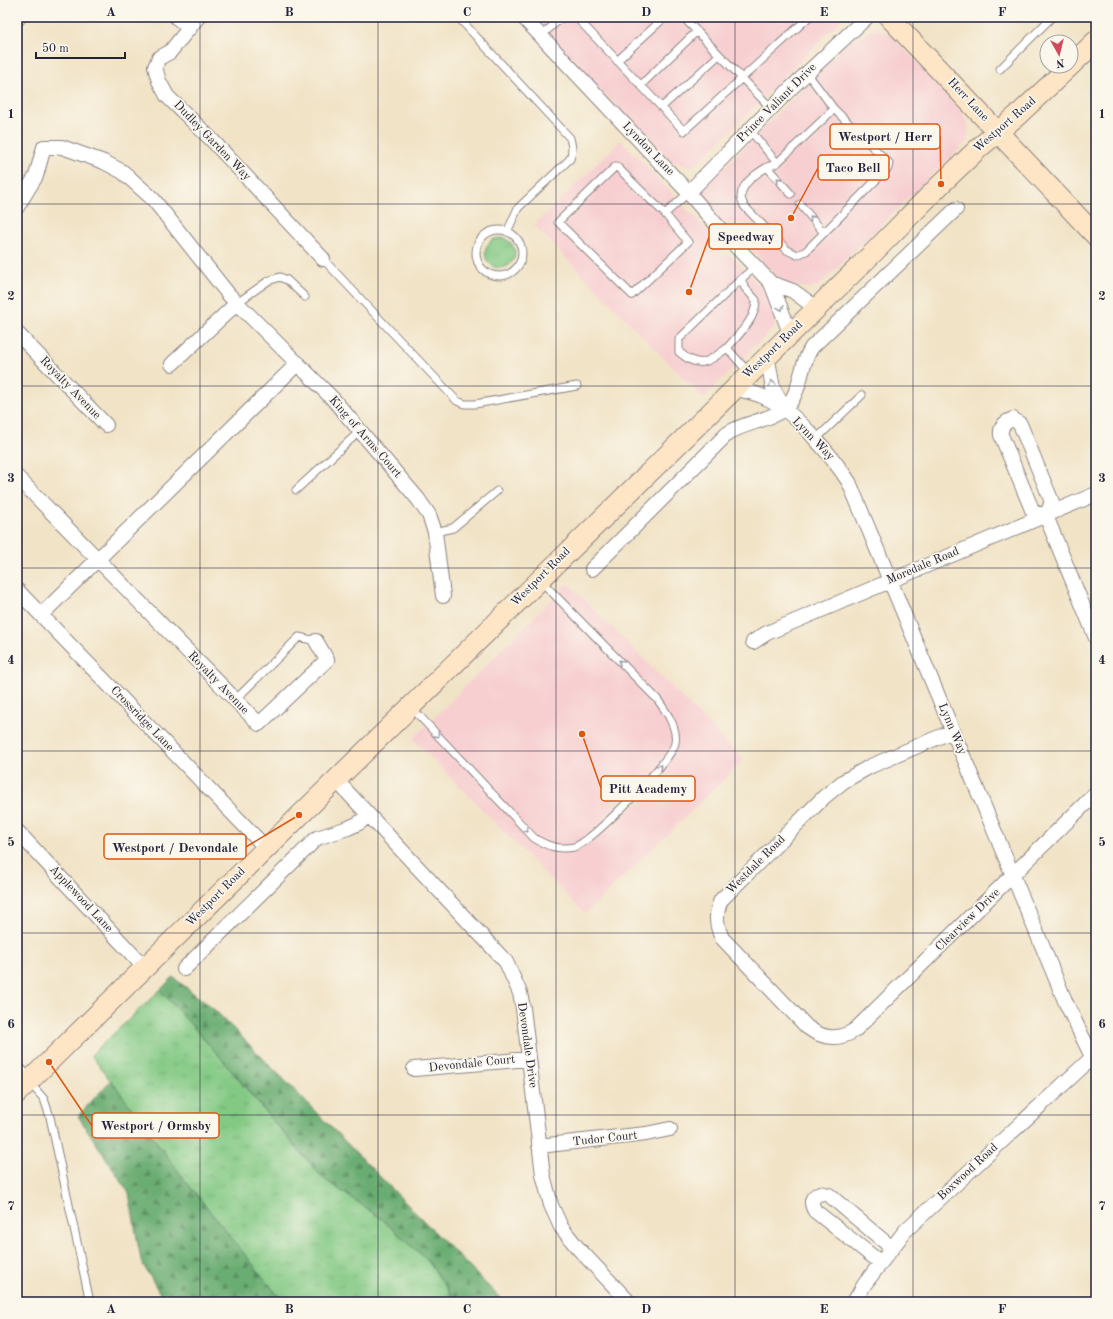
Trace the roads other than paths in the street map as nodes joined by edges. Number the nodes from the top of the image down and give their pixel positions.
1 (176, 17) edge
2 (458, 17) edge
3 (523, 17) edge
4 (562, 17) edge
5 (576, 17) edge
6 (665, 17) edge
7 (683, 17) edge
8 (809, 17) edge
9 (867, 17) edge
10 (889, 17) edge
11 (1052, 17) edge
12 (194, 23) edge
13 (697, 31) junction
14 (541, 36) junction
15 (1096, 41) edge
16 (719, 55) junction
17 (1079, 58) edge
18 (617, 61) junction
19 (1000, 69) dead end
20 (807, 73) junction
21 (1062, 74) edge
22 (742, 79) junction
23 (641, 85) junction
24 (662, 107) junction
25 (771, 108) junction
26 (834, 109) junction
27 (750, 130) junction
28 (998, 133) junction
29 (777, 163) junction
30 (767, 167) junction
31 (689, 192) junction
32 (791, 194) dead end
33 (800, 204) dead end
34 (17, 207) edge
35 (956, 209) dead end
36 (665, 214) junction
37 (508, 232) junction
38 (824, 233) junction
39 (1096, 236) edge
40 (323, 259) joint
41 (755, 267) junction
42 (740, 279) junction
43 (771, 283) junction
44 (305, 297) dead end
45 (237, 303) junction
46 (816, 308) junction
47 (17, 333) edge
48 (790, 333) junction
49 (727, 348) junction
50 (767, 355) junction
51 (298, 362) junction
52 (172, 364) dead end
53 (749, 373) junction
54 (577, 386) dead end
55 (734, 388) junction
56 (862, 395) dead end
57 (784, 408) junction
58 (106, 425) dead end
59 (360, 431) junction
60 (815, 440) junction
61 (17, 478) edge
62 (296, 490) dead end
63 (497, 492) dead end
64 (1096, 494) edge
65 (1046, 516) junction
66 (435, 532) junction
67 (97, 559) junction
68 (592, 569) dead end
69 (539, 580) junction
70 (890, 580) junction
71 (17, 590) edge
72 (442, 596) dead end
73 (41, 615) junction
74 (1096, 638) edge
75 (316, 641) joint
76 (753, 642) dead end
77 (235, 700) junction
78 (410, 706) junction
79 (953, 731) junction
80 (336, 780) junction
81 (1096, 793) edge
82 (369, 815) junction
83 (17, 831) edge
84 (266, 848) junction
85 (1013, 875) junction
86 (145, 968) junction
87 (184, 968) dead end
88 (834, 1038) joint
89 (529, 1059) junction
90 (1095, 1059) edge
91 (414, 1069) dead end
92 (21, 1082) edge
93 (670, 1129) dead end
94 (539, 1146) junction
95 (892, 1248) junction
96 (881, 1264) junction
97 (90, 1302) edge
98 (629, 1302) edge
99 (854, 1302) edge

1 - 12 street
2 - 37 lane
3 - 14 street, Lyndon Lane
4 - 14 lane
5 - 18 lane
6 - 18 lane
7 - 13 lane
8 - 22 lane
9 - 20 street, Prince Valiant Drive
10 - 28 main road, Herr Lane
11 - 19 lane
12 - 40 street, Dudley Garden Way
13 - 16 lane
13 - 23 lane
14 - 31 street, Lyndon Lane
15 - 17 main road, Westport Road
16 - 22 lane
16 - 24 lane
18 - 23 lane
20 - 25 street, Prince Valiant Drive
20 - 26 lane
21 - 28 main road, Westport Road
22 - 24 lane
22 - 25 lane
23 - 24 lane
25 - 27 street, Prince Valiant Drive
26 - 29 lane
26 - 38 lane
27 - 29 lane
27 - 31 street, Prince Valiant Drive
28 - 39 main road, Herr Lane
28 - 46 main road, Westport Road
29 - 30 lane
32 -> 30 lane
30 - 38 lane
31 - 36 lane
31 - 41 street, Lyndon Lane
38 -> 33 lane
34 - 45 street, King of Arms Court
35 - 57 street
36 - 36 lane
37 - 37 lane
40 - 54 lane
41 - 42 lane
41 - 43 street, Lyndon Lane
42 - 49 lane
42 - 49 lane
43 - 46 street, Lyndon Lane
43 -> 48 street, Lyndon Lane
44 - 45 lane
45 - 51 street, King of Arms Court
45 - 52 street
46 - 48 main road, Westport Road
47 - 58 street, Royalty Avenue
48 - 50 main road, Westport Road
49 - 53 lane
50 - 53 main road, Westport Road
57 -> 50 street, Lynn Way
51 - 59 street, King of Arms Court
51 - 67 street
53 - 55 main road, Westport Road
55 - 57 street, Lynn Way
55 - 69 main road, Westport Road
56 - 60 lane
57 - 60 street, Lynn Way
57 - 68 street
59 - 62 lane
59 - 66 street, King of Arms Court
60 - 70 street, Lynn Way
61 - 67 street, Royalty Avenue
63 - 66 lane
64 - 65 street, Moredale Road
65 - 65 street
65 - 70 street, Moredale Road
65 - 74 street
66 - 72 street, King of Arms Court
67 - 73 street
67 - 77 street, Royalty Avenue
69 - 78 main road, Westport Road
78 -> 69 lane
70 - 76 street, Moredale Road
70 - 79 street, Lynn Way
71 - 73 street, Crossridge Lane
73 - 84 street, Crossridge Lane
75 - 77 lane
75 - 77 street, Royalty Avenue
78 - 80 main road, Westport Road
79 - 85 street, Lynn Way
79 - 88 street, Westdale Road
80 - 82 street, Devondale Drive
80 - 84 main road, Westport Road
81 - 85 street, Clearview Drive
82 - 87 street
82 - 89 street, Devondale Drive
83 - 86 street, Applewood Lane
84 - 86 main road, Westport Road
85 - 88 street, Clearview Drive
85 - 90 street, Lynn Way
86 - 92 main road, Westport Road
89 - 91 street, Devondale Court
89 - 94 street, Devondale Drive
90 - 95 street, Boxwood Road
92 - 97 lane
93 - 94 street, Tudor Court
94 - 98 street, Devondale Drive
95 - 96 street, Boxwood Road
95 - 96 street
96 - 99 street, Boxwood Road

